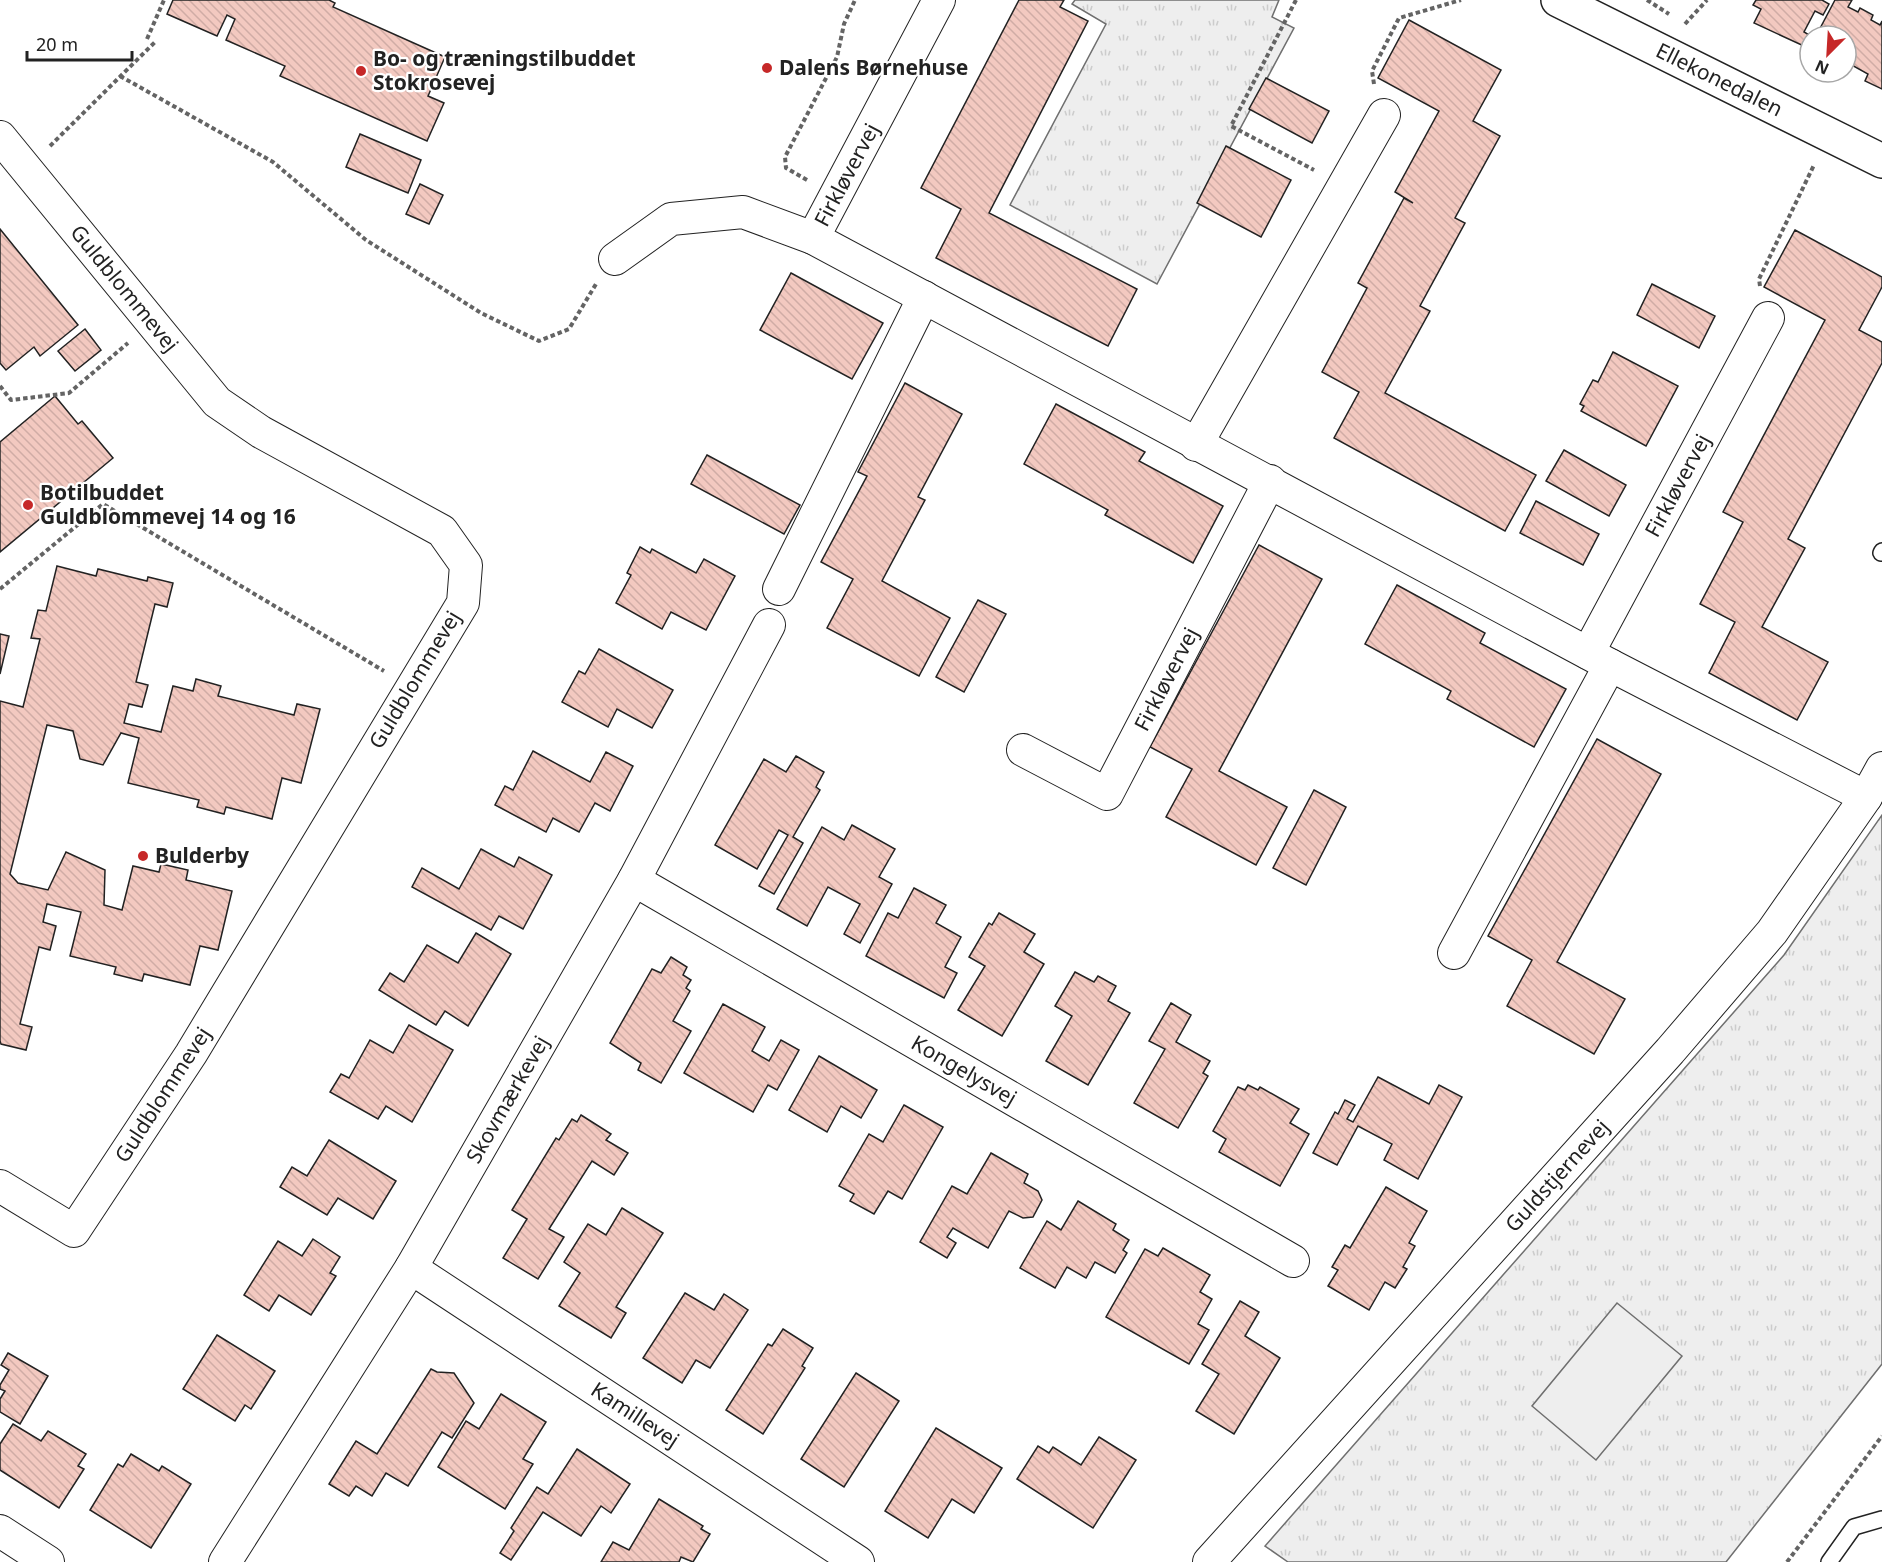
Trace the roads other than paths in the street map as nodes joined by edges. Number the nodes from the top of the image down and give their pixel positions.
1 (939, 0) edge
2 (1558, 0) edge
3 (1384, 115) road end
4 (0, 137) edge
5 (1882, 161) edge
6 (813, 238) junction
7 (615, 259) road end
8 (924, 297) junction
9 (1768, 318) road end
10 (1196, 445) junction
11 (1270, 481) junction
12 (779, 589) dead end
13 (769, 625) dead end
14 (1599, 659) junction
15 (1023, 750) dead end
16 (1882, 768) edge
17 (1866, 797) junction
18 (634, 880) junction
19 (1454, 953) dead end
20 (0, 1185) edge
21 (1293, 1261) dead end
22 (411, 1269) junction
23 (1882, 1519) edge
24 (0, 1531) edge
25 (48, 1562) edge
26 (225, 1562) edge
27 (858, 1562) edge
28 (1209, 1562) edge
29 (1829, 1562) edge

1 - 6 street, Firkløvervej
2 - 5 street, Ellekonedalen
3 - 10 street
4 - 20 street, Guldblommevej
6 - 7 street
6 - 8 street, Firkløvervej
8 - 10 street, Firkløvervej
8 - 12 street
9 - 14 street, Firkløvervej
10 - 11 street, Firkløvervej
11 - 14 street, Firkløvervej
11 - 15 street, Firkløvervej
13 - 18 street, Skovmærkevej
14 - 17 street, Firkløvervej
14 - 19 street, Firkløvervej
16 - 17 street, Guldstjernevej
17 - 28 street, Guldstjernevej
18 - 21 street, Kongelysvej
18 - 22 street, Skovmærkevej
22 - 26 street, Skovmærkevej
22 - 27 street, Kamillevej
23 - 29 lane
24 - 25 street

